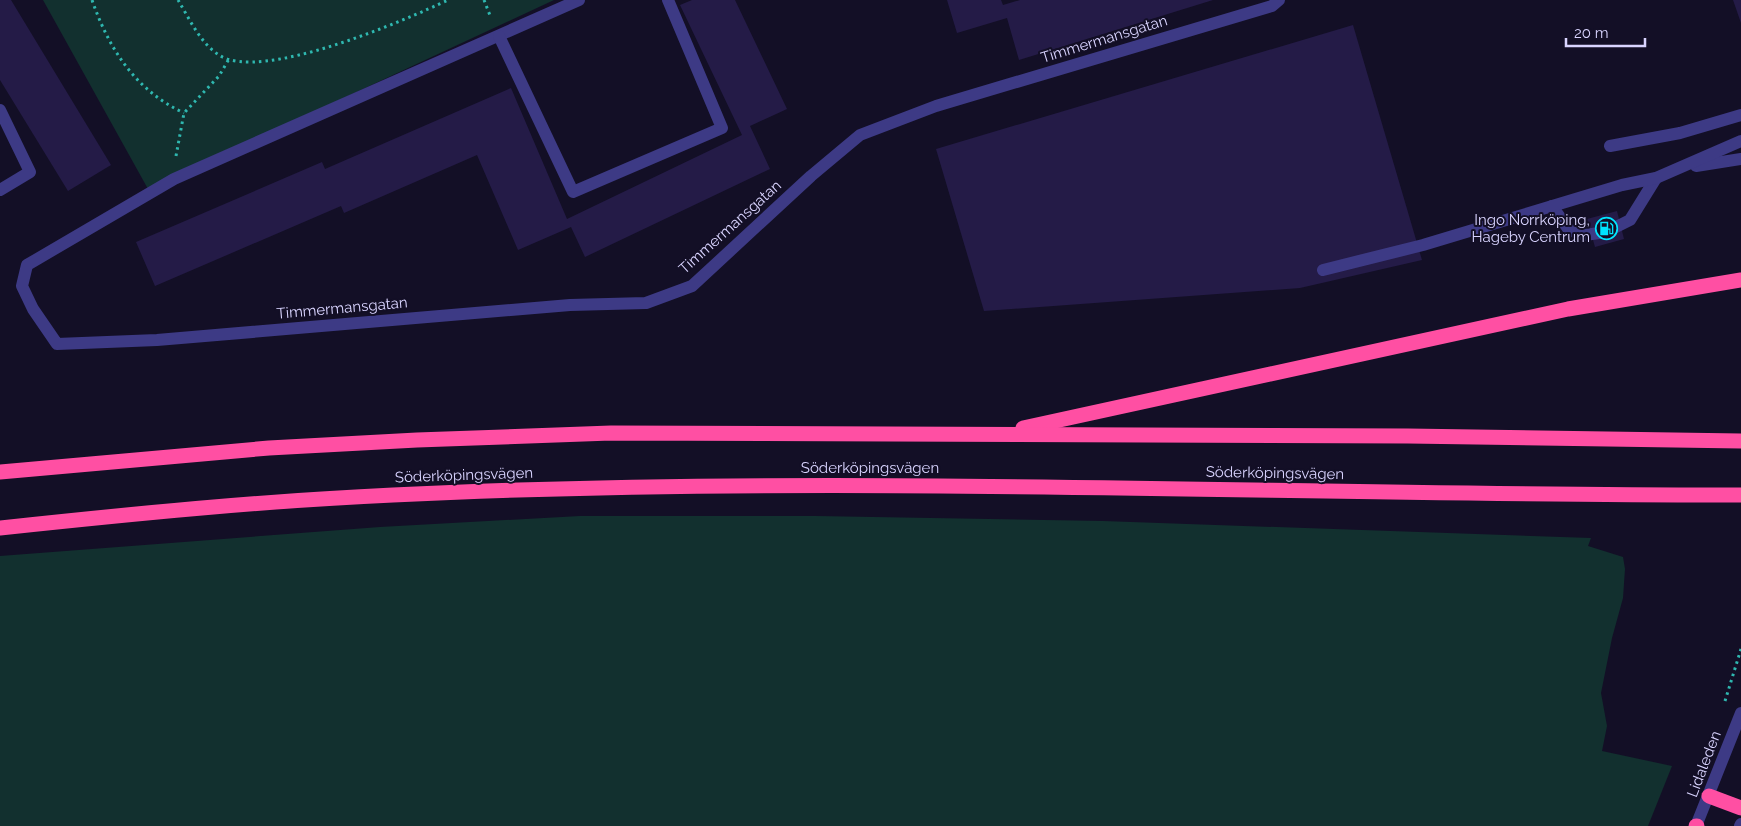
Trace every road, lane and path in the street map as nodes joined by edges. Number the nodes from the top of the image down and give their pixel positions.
1 (92, 0) edge
2 (178, 0) edge
3 (448, 0) edge
4 (579, 0) edge
5 (668, 0) edge
6 (1279, 0) edge
7 (499, 36) junction
8 (229, 59) junction
9 (0, 110) edge
10 (184, 113) junction
11 (1741, 115) edge
12 (1741, 141) edge
13 (1610, 146) dead end
14 (1741, 159) edge
15 (1682, 168) junction
16 (1656, 178) junction
17 (174, 179) junction
18 (0, 190) edge
19 (1552, 206) junction
20 (1323, 270) dead end
21 (1741, 280) edge
22 (994, 434) junction
23 (1741, 441) edge
24 (0, 472) edge
25 (1741, 495) edge
26 (0, 528) edge
27 (1741, 713) edge
28 (1709, 796) junction
29 (1741, 808) edge
30 (1696, 826) edge

1 - 10 path
2 - 8 path
3 - 8 path
4 - 7 street
5 - 7 street
6 - 17 street, Timmermansgatan
7 - 17 street
8 - 10 path
9 - 18 street
10 - 17 path
11 - 13 street
12 - 15 street
14 - 15 street
15 - 16 street
16 - 19 street
16 - 19 street
19 - 20 street
21 - 22 highway
22 - 23 highway
22 - 24 highway
25 - 26 highway, Söderköpingsvägen
27 - 28 street, Lidaleden
28 - 29 highway
28 - 30 street, Lidaleden

